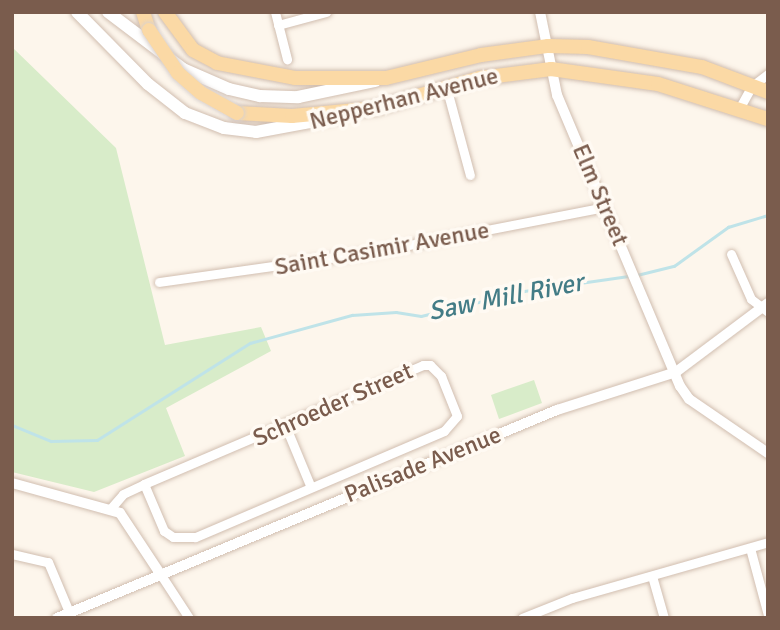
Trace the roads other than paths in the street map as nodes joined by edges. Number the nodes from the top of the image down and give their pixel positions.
1 (77, 12) edge
2 (108, 12) edge
3 (142, 12) edge
4 (165, 12) edge
5 (275, 12) edge
6 (326, 12) edge
7 (540, 12) edge
8 (278, 25) junction
9 (548, 46) junction
10 (288, 59) dead end
11 (551, 69) junction
12 (768, 74) edge
13 (386, 78) junction
14 (751, 86) junction
15 (447, 90) junction
16 (768, 92) edge
17 (376, 108) junction
18 (739, 109) junction
19 (768, 118) edge
20 (470, 175) dead end
21 (604, 207) junction
22 (731, 254) dead end
23 (159, 282) dead end
24 (766, 307) edge
25 (676, 372) junction
26 (285, 425) junction
27 (768, 453) edge
28 (12, 483) edge
29 (144, 484) junction
30 (310, 485) junction
31 (111, 508) junction
32 (768, 542) edge
33 (750, 548) junction
34 (12, 554) edge
35 (159, 572) junction
36 (652, 576) junction
37 (69, 612) junction
38 (768, 615) edge
39 (57, 618) edge
40 (189, 618) edge
41 (522, 618) edge
42 (664, 618) edge

1 - 17 main road, Nepperhan Avenue
2 - 13 main road, Nepperhan Avenue
3 - 17 main road, bridge
4 - 13 main road
5 - 8 street
6 - 8 street
7 - 9 street, Elm Street
8 - 10 street
9 - 11 street, Elm Street
9 - 13 main road, Nepperhan Avenue
9 - 14 main road, Nepperhan Avenue
11 - 15 main road, Nepperhan Avenue
11 - 18 main road, Nepperhan Avenue
11 - 21 street, Elm Street
12 - 14 street
14 - 16 main road, Nepperhan Avenue
14 - 18 street
15 - 17 main road, Nepperhan Avenue
15 - 20 street
18 - 19 main road, Nepperhan Avenue
21 - 23 street, Saint Casimir Avenue
21 - 25 street, Elm Street
22 - 24 street
24 - 25 street, Palisade Avenue
25 - 27 street
25 - 35 street, Palisade Avenue
26 - 29 street, Schroeder Street
26 - 30 street
26 - 30 street, Schroeder Street
28 - 31 street
29 - 30 street, Schroeder Street
29 - 31 street, Schroeder Street
31 - 35 street
32 - 33 street
33 - 36 street
33 - 38 street
34 - 37 street
35 - 37 street, Palisade Avenue
35 - 40 street
36 - 41 street
36 - 42 street
37 - 39 street, Palisade Avenue

